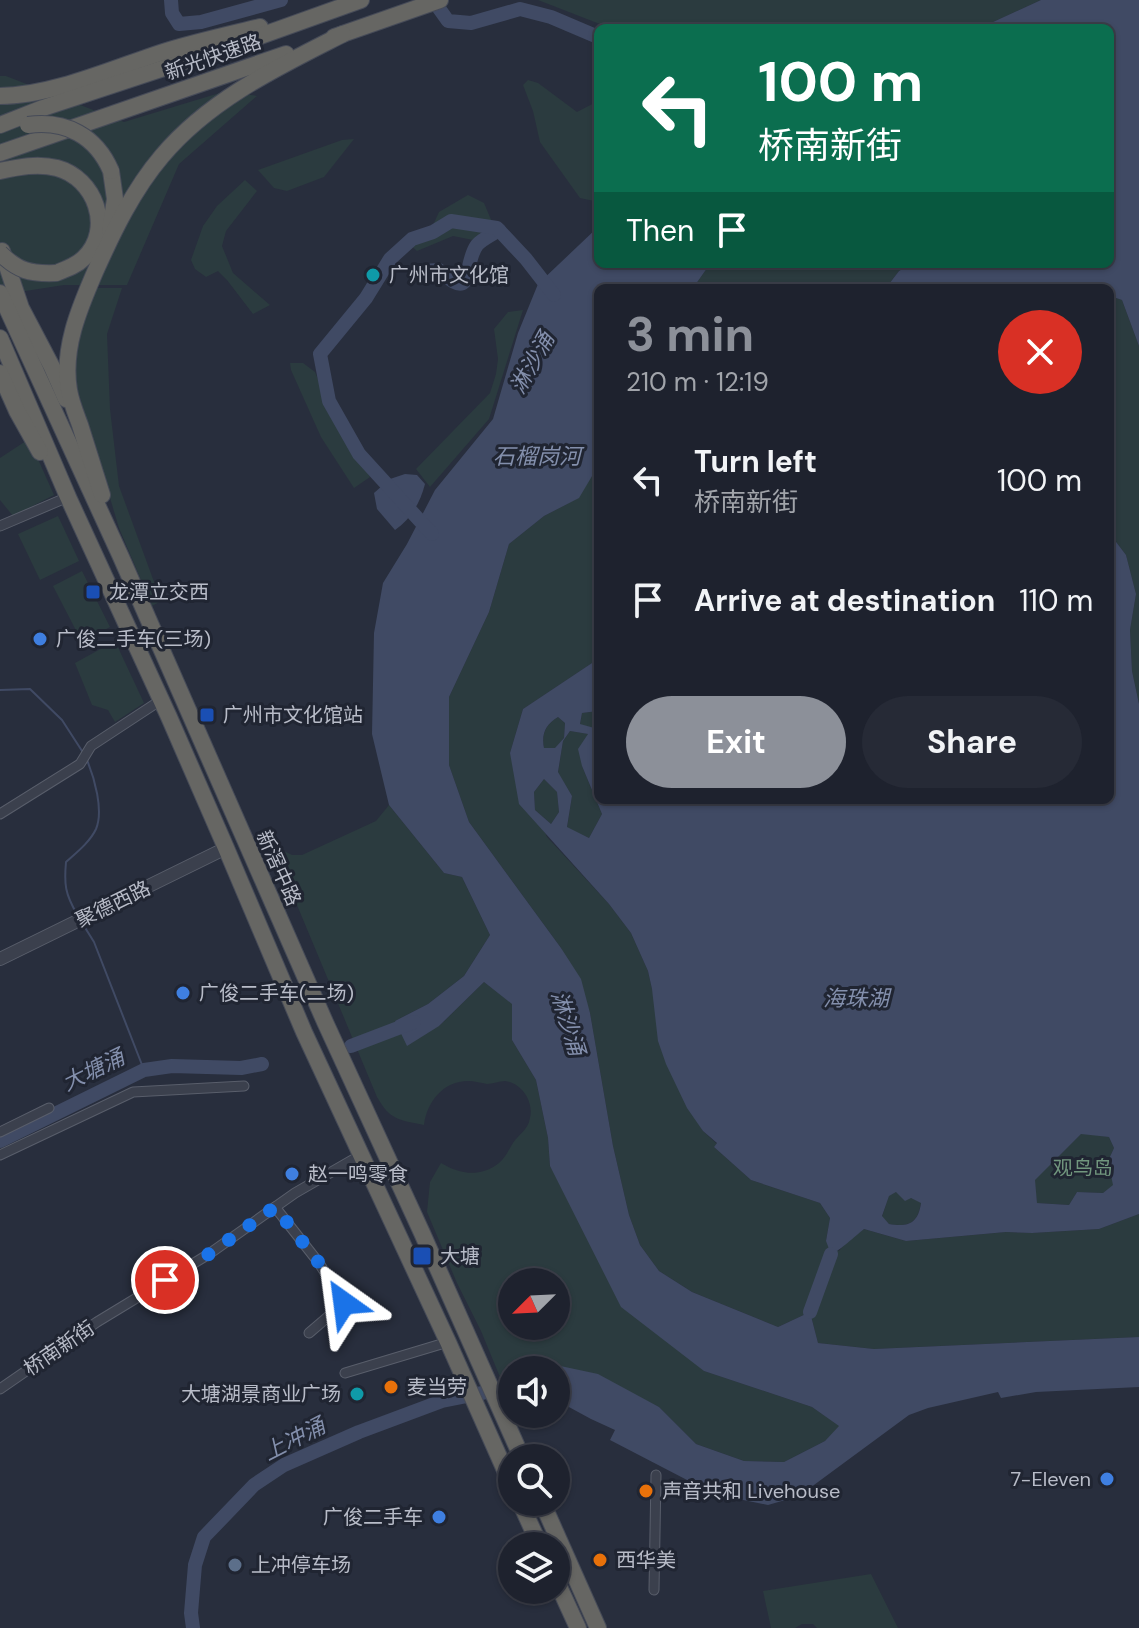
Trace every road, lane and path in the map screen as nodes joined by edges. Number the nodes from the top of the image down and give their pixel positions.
1 (361, 0) edge
2 (434, 2) edge
3 (339, 8) junction
4 (343, 34) junction
5 (51, 89) junction
6 (0, 96) edge
7 (0, 107) edge
8 (0, 125) edge
9 (0, 133) edge
10 (0, 153) edge
11 (0, 171) edge
12 (0, 246) edge
13 (106, 248) junction
14 (0, 253) edge
15 (2, 298) edge
16 (0, 338) edge
17 (1, 378) edge
18 (93, 467) junction
19 (68, 497) junction
20 (0, 526) edge
21 (121, 557) junction
22 (161, 700) junction
23 (0, 814) edge
24 (226, 848) junction
25 (0, 959) edge
26 (244, 1086) dead end
27 (49, 1108) dead end
28 (0, 1132) edge
29 (0, 1155) edge
30 (361, 1155) junction
31 (275, 1207) junction
32 (309, 1333) dead end
33 (448, 1342) junction
34 (345, 1373) dead end
35 (0, 1389) edge
36 (516, 1444) edge
37 (498, 1455) edge
38 (656, 1475) dead end
39 (548, 1516) edge
40 (654, 1590) dead end
41 (567, 1604) edge
42 (597, 1624) edge
43 (572, 1627) edge

1 - 3 highway, 新光快速路
2 - 4 highway, 新光快速路
3 - 5 highway
3 - 8 highway, 新光快速路
4 - 10 highway, 新光快速路
4 - 13 highway
5 - 6 highway
5 - 7 highway
9 - 13 highway, bridge
11 - 14 highway, bridge
12 - 18 highway
13 - 18 highway
15 - 21 highway, 新滘中路
16 - 19 highway, 新滘中路
17 - 19 highway
18 - 21 highway
19 - 20 street
19 - 22 highway, 新滘中路
21 - 36 highway, 新滘中路
22 - 23 street
22 - 24 highway, 新滘中路
24 - 25 street, 聚德西路
24 - 30 highway, 新滘中路
26 - 29 street
27 - 28 street
30 - 31 street, 桥南新街
30 - 33 highway, 新滘中路
31 - 32 street
31 - 35 street, 桥南新街
33 - 34 street
33 - 37 highway, 新滘中路
38 - 40 street
39 - 42 highway
41 - 43 highway

